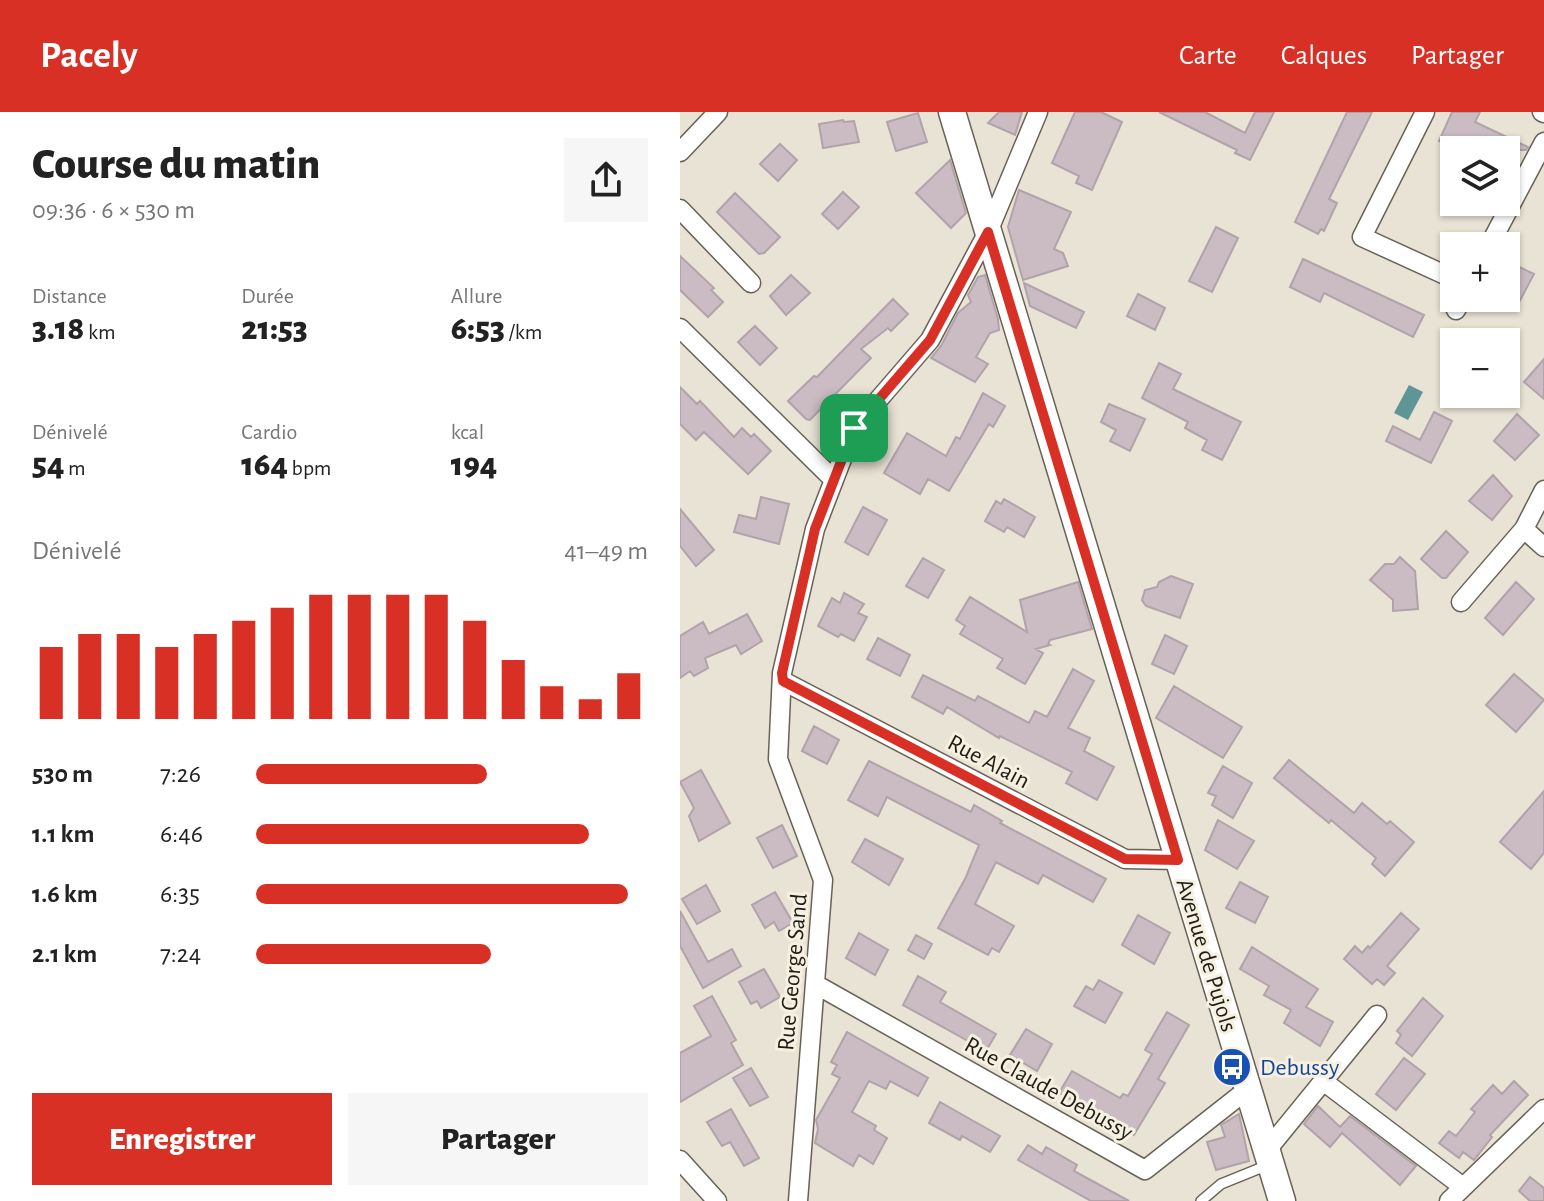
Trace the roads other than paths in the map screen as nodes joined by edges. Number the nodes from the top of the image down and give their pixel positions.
1 (718, 112) edge
2 (952, 112) edge
3 (1038, 112) edge
4 (1425, 112) edge
5 (1544, 142) edge
6 (680, 152) edge
7 (680, 209) edge
8 (988, 232) junction
9 (1496, 232) edge
10 (1440, 273) edge
11 (751, 283) dead end
12 (680, 328) edge
13 (834, 480) junction
14 (1544, 490) edge
15 (1524, 529) junction
16 (1544, 547) edge
17 (1461, 602) dead end
18 (783, 681) junction
19 (1178, 860) junction
20 (815, 984) junction
21 (1377, 1015) dead end
22 (1323, 1081) junction
23 (1248, 1089) junction
24 (1544, 1109) edge
25 (1269, 1157) junction
26 (680, 1160) edge
27 (1463, 1187) junction
28 (717, 1201) edge
29 (798, 1201) edge
30 (1201, 1201) edge
31 (1282, 1201) edge
32 (1449, 1201) edge

1 - 6 street
2 - 8 main road, Avenue de Pujols
3 - 8 street, Rue George Sand
4 - 10 street
5 - 9 street
7 - 11 street
8 - 13 street, Rue George Sand
8 - 19 main road, Avenue de Pujols
12 - 13 street
13 - 18 street, Rue George Sand
14 - 15 street
15 - 16 street
15 - 17 street
18 - 19 street, Rue Alain
18 - 20 street, Rue George Sand
19 - 23 main road, Avenue de Pujols
20 - 23 street, Rue Claude Debussy
20 - 29 street, Rue George Sand
21 - 22 street
22 - 25 street
22 - 27 street
23 - 25 main road, Avenue de Pujols
24 - 27 street
25 - 30 lane
25 - 31 main road, Avenue de Pujols
26 - 28 street
27 - 32 street

